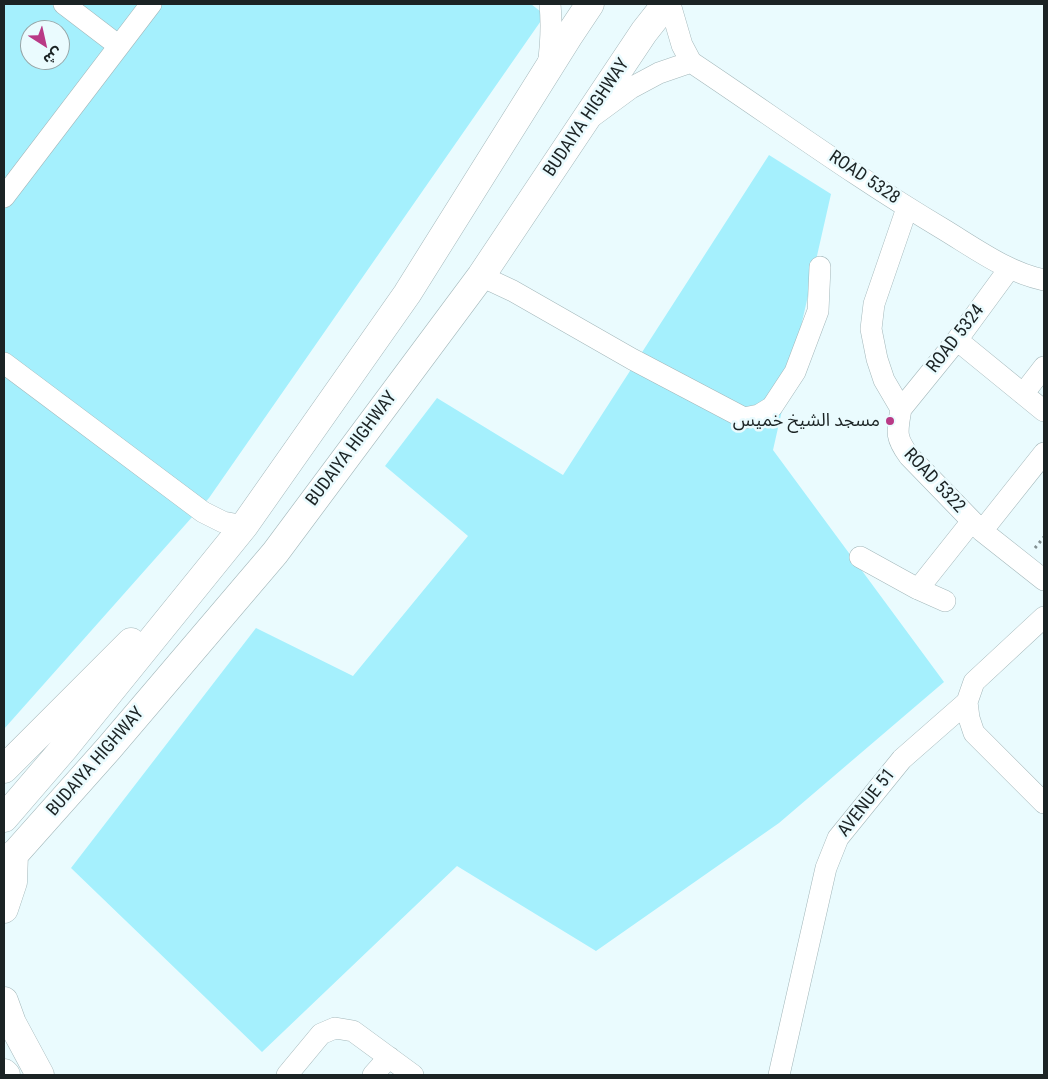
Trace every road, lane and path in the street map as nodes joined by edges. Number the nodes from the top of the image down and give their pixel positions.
1 (64, 4) edge
2 (151, 4) edge
3 (550, 4) edge
4 (590, 4) edge
5 (666, 4) edge
6 (670, 4) edge
7 (119, 46) junction
8 (691, 62) junction
9 (548, 69) junction
10 (586, 121) junction
11 (4, 197) edge
12 (907, 208) junction
13 (820, 266) dead end
14 (1009, 269) junction
15 (481, 276) junction
16 (1044, 280) edge
17 (957, 340) junction
18 (4, 362) edge
19 (1044, 367) edge
20 (1023, 394) junction
21 (901, 409) junction
22 (1044, 411) edge
23 (1044, 453) edge
24 (244, 526) junction
25 (977, 526) junction
26 (226, 548) junction
27 (860, 557) dead end
28 (1044, 580) edge
29 (918, 589) junction
30 (945, 601) dead end
31 (1044, 617) edge
32 (967, 702) junction
33 (4, 769) edge
34 (1044, 803) edge
35 (4, 818) edge
36 (9, 860) edge
37 (4, 909) edge
38 (4, 1001) edge
39 (389, 1057) junction
40 (40, 1075) edge
41 (287, 1075) edge
42 (373, 1075) edge
43 (413, 1075) edge
44 (779, 1075) edge

1 - 7 street
2 - 7 street
3 - 9 street
4 - 9 main road, BUDAIYA HIGHWAY
5 - 10 main road, BUDAIYA HIGHWAY
6 - 8 street
7 - 11 street
8 - 10 street
8 - 12 street, ROAD 5328
9 - 24 main road, BUDAIYA HIGHWAY
10 - 15 main road, BUDAIYA HIGHWAY
12 - 14 street, ROAD 5328
12 - 21 street
13 - 15 street
14 - 16 street, ROAD 5328
14 - 17 street, ROAD 5324
15 - 36 main road, BUDAIYA HIGHWAY
17 - 20 street
17 - 21 street, ROAD 5324
18 - 24 street
19 - 20 street
20 - 22 street
21 - 25 street, ROAD 5322
23 - 25 street
24 - 26 main road, BUDAIYA HIGHWAY
25 - 28 street, ROAD 5322
25 - 29 street
26 - 33 main road
26 - 35 main road, BUDAIYA HIGHWAY
27 - 29 street
29 - 30 street
31 - 32 street, AVENUE 51
32 - 34 street
32 - 44 street, AVENUE 51
36 - 37 main road
38 - 40 main road
39 - 41 street
39 - 42 street
39 - 43 street

